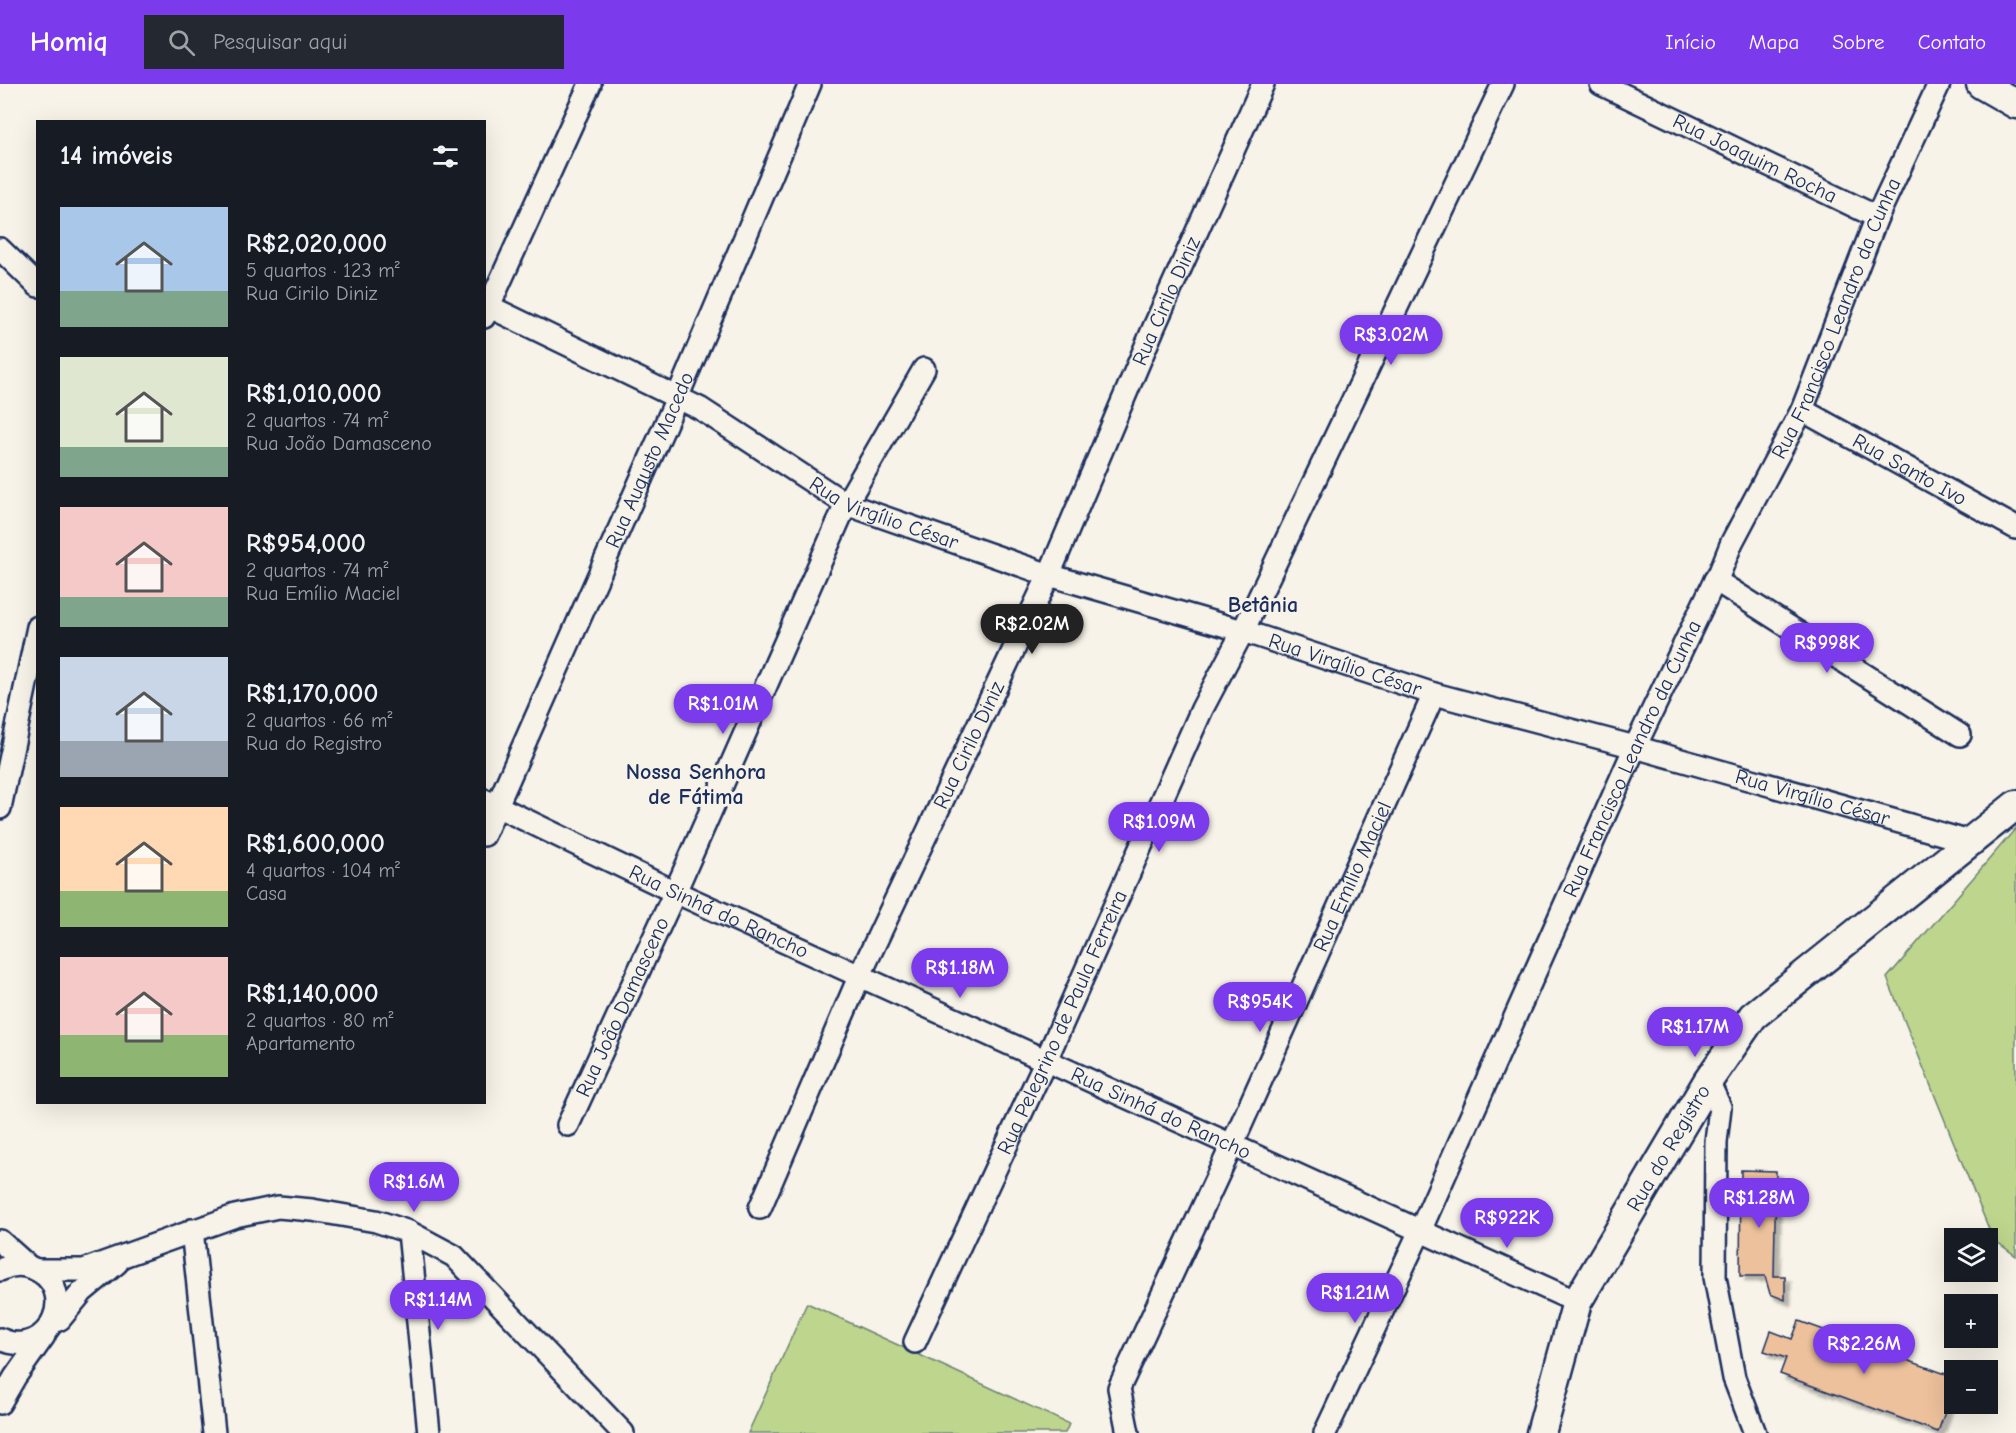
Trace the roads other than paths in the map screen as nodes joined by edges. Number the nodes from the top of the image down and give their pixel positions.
1 (590, 84) edge
2 (810, 84) edge
3 (1263, 84) edge
4 (1503, 84) edge
5 (1601, 84) edge
6 (1939, 84) edge
7 (1981, 84) edge
8 (2016, 104) edge
9 (1877, 217) junction
10 (0, 249) edge
11 (36, 284) edge
12 (486, 309) edge
13 (924, 369) dead end
14 (677, 398) junction
15 (1802, 410) junction
16 (846, 504) junction
17 (2016, 528) edge
18 (1048, 575) junction
19 (1715, 580) junction
20 (1244, 631) junction
21 (36, 636) edge
22 (1434, 694) junction
23 (1960, 735) dead end
24 (1635, 747) junction
25 (1, 801) edge
26 (491, 804) edge
27 (2016, 805) edge
28 (486, 826) edge
29 (1970, 842) junction
30 (675, 892) junction
31 (860, 975) junction
32 (1046, 1060) junction
33 (1708, 1081) junction
34 (568, 1125) dead end
35 (1232, 1145) junction
36 (760, 1208) dead end
37 (192, 1230) junction
38 (1420, 1231) junction
39 (409, 1232) junction
40 (0, 1241) edge
41 (126, 1255) junction
42 (33, 1268) junction
43 (0, 1270) edge
44 (1577, 1302) junction
45 (51, 1326) junction
46 (0, 1339) edge
47 (915, 1342) dead end
48 (0, 1403) edge
49 (214, 1433) edge
50 (429, 1433) edge
51 (623, 1433) edge
52 (1128, 1433) edge
53 (1325, 1433) edge
54 (1541, 1433) edge
55 (1755, 1433) edge

1 - 12 street
2 - 14 street, Rua Augusto Macedo
3 - 18 street, Rua Cirilo Diniz
4 - 20 street, Rua Pelegrino de Paula Ferreira
5 - 9 street, Rua Joaquim Rocha
6 - 9 street, Rua Francisco Leandro da Cunha
7 - 8 main road
9 - 15 street, Rua Francisco Leandro da Cunha
10 - 11 street
12 - 14 street, Rua Virgílio César
13 - 16 street, Rua João Damasceno
14 - 16 street, Rua Virgílio César
14 - 26 street, Rua Augusto Macedo
15 - 17 street, Rua Santo Ivo
15 - 19 street, Rua Francisco Leandro da Cunha
16 - 18 street, Rua Virgílio César
16 - 30 street, Rua João Damasceno
18 - 20 street, Rua Virgílio César
18 - 31 street, Rua Cirilo Diniz
19 - 23 street
19 - 24 street, Rua Francisco Leandro da Cunha
20 - 22 street, Rua Virgílio César
20 - 32 street, Rua Pelegrino de Paula Ferreira
21 - 25 street
22 - 24 street, Rua Virgílio César
22 - 35 street, Rua Emílio Maciel
24 - 29 street, Rua Virgílio César
24 - 38 street, Rua Francisco Leandro da Cunha
26 - 28 street, Rua Augusto Macedo
26 - 30 street, Rua Sinhá do Rancho
27 - 29 main road, Rua do Registro
29 - 33 main road, Rua do Registro
30 - 31 street, Rua Sinhá do Rancho
30 - 34 street, Rua João Damasceno
31 - 32 street, Rua Sinhá do Rancho
31 - 36 street, Rua Cirilo Diniz
32 - 35 street, Rua Sinhá do Rancho
32 - 47 street, Rua Pelegrino de Paula Ferreira
33 - 44 main road, Rua do Registro
33 - 55 street
35 - 38 street, Rua Sinhá do Rancho
35 - 52 street, Rua Emílio Maciel
37 - 39 street
37 - 41 street
37 - 49 street
38 - 44 street, Rua Sinhá do Rancho
38 - 53 street, Rua Francisco Leandro da Cunha
39 - 50 street
39 - 51 street
40 - 42 street
41 - 42 street
41 - 45 street
42 - 43 street
42 - 45 street
44 - 54 main road, Rua do Registro
45 - 46 street
45 - 48 street

